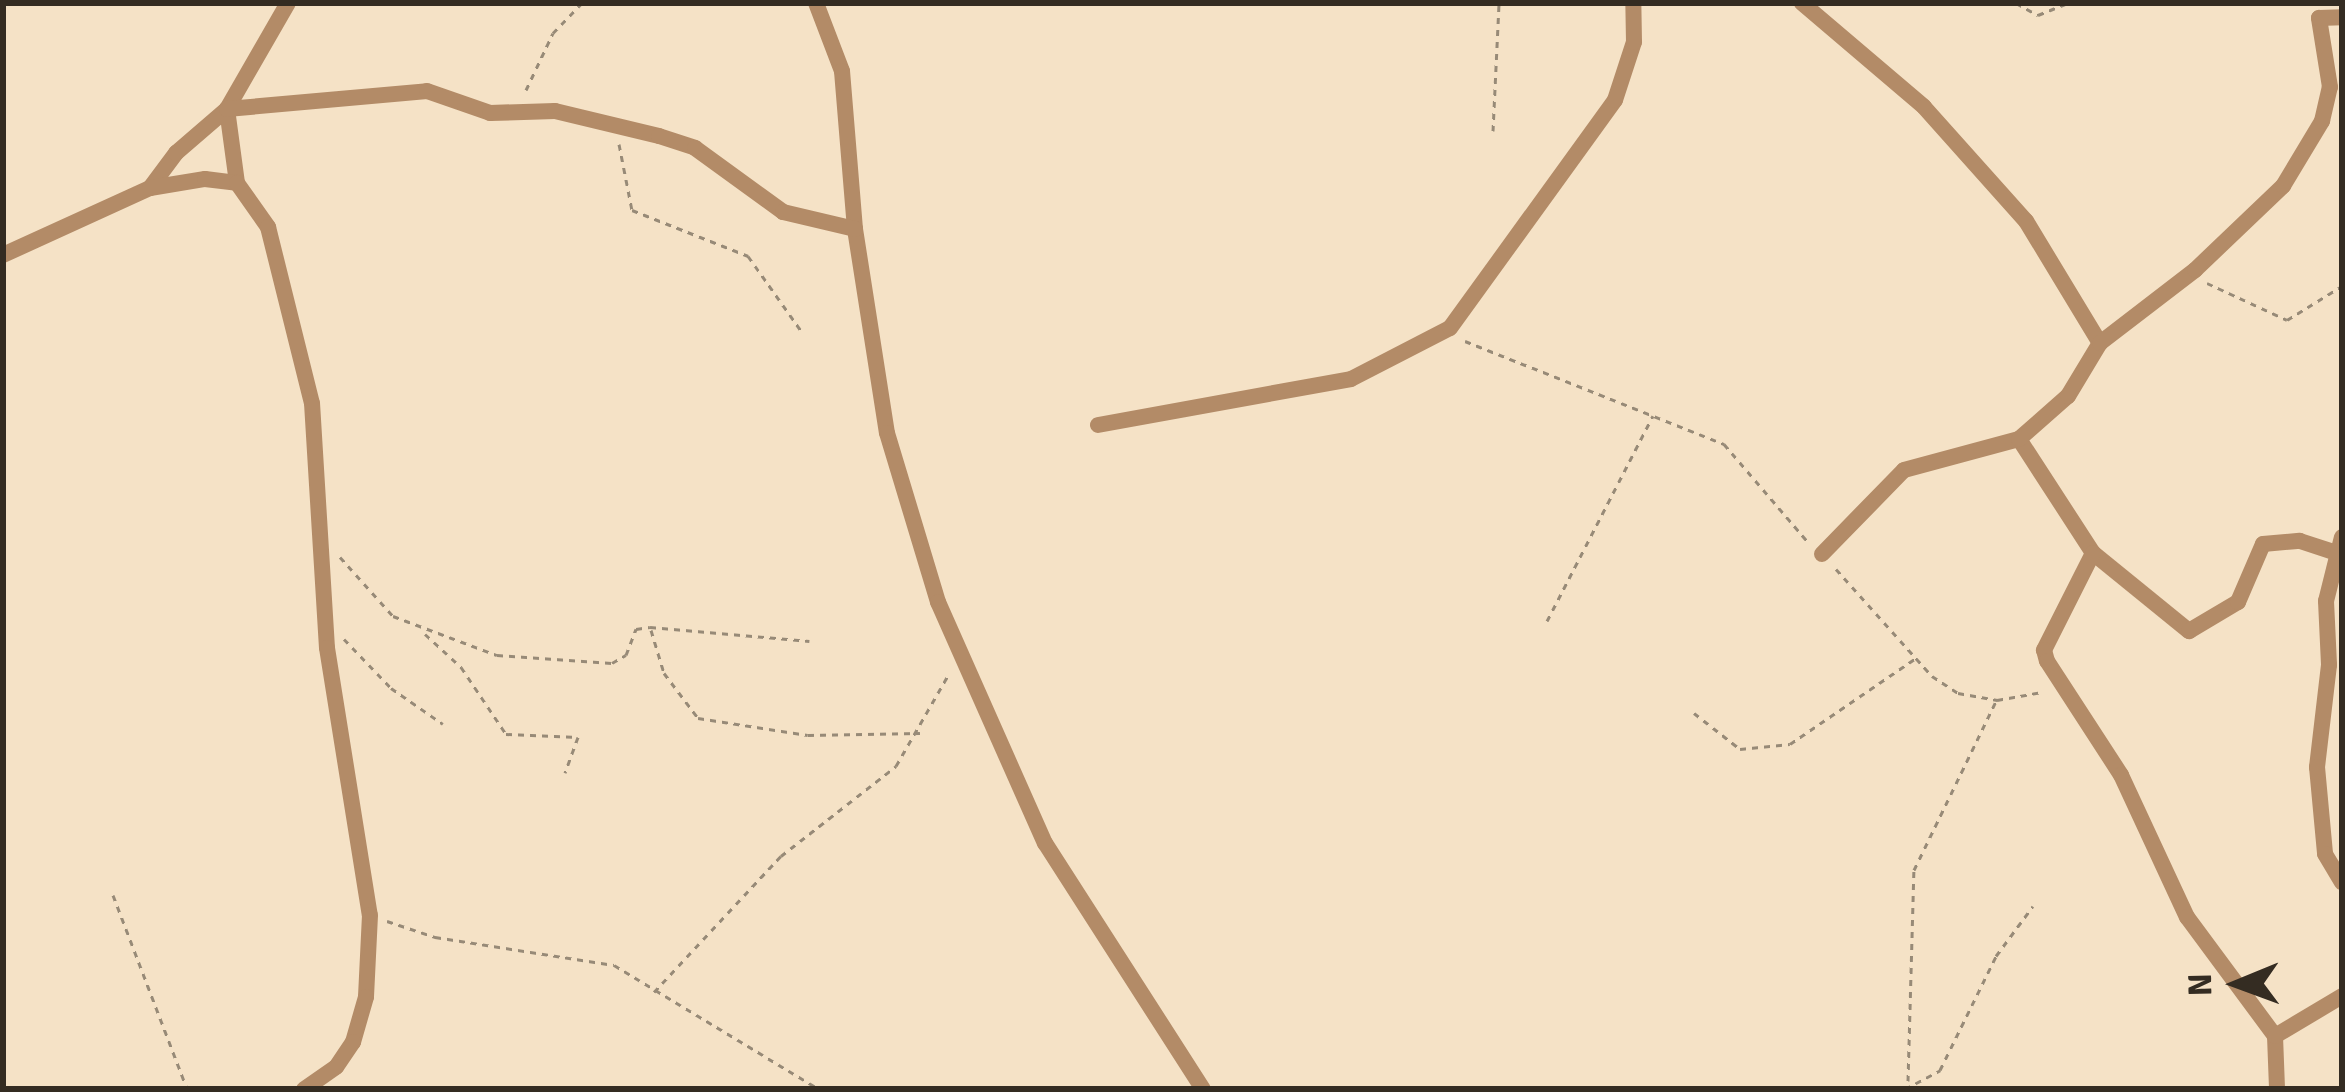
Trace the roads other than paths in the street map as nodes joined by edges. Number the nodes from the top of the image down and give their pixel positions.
1 (816, 3) edge
2 (1634, 3) edge
3 (1802, 3) edge
4 (280, 6) edge
5 (2342, 17) edge
6 (227, 109) junction
7 (237, 183) junction
8 (150, 188) junction
9 (855, 229) junction
10 (3, 255) edge
11 (2099, 343) junction
12 (1099, 425) dead end
13 (2019, 439) junction
14 (2339, 545) edge
15 (2093, 553) junction
16 (1822, 554) road end
17 (2342, 882) edge
18 (2342, 996) edge
19 (2275, 1036) junction
20 (304, 1089) edge
21 (1203, 1089) edge
22 (2277, 1089) edge

1 - 9 street
2 - 12 street
3 - 11 street
4 - 6 street
5 - 11 street
6 - 7 street
6 - 8 street
6 - 9 street
7 - 8 street
7 - 20 street
8 - 10 street
9 - 21 street
11 - 13 street
13 - 15 street
13 - 16 street
14 - 15 street
14 - 17 street
15 - 19 street
18 - 19 street
19 - 22 street

